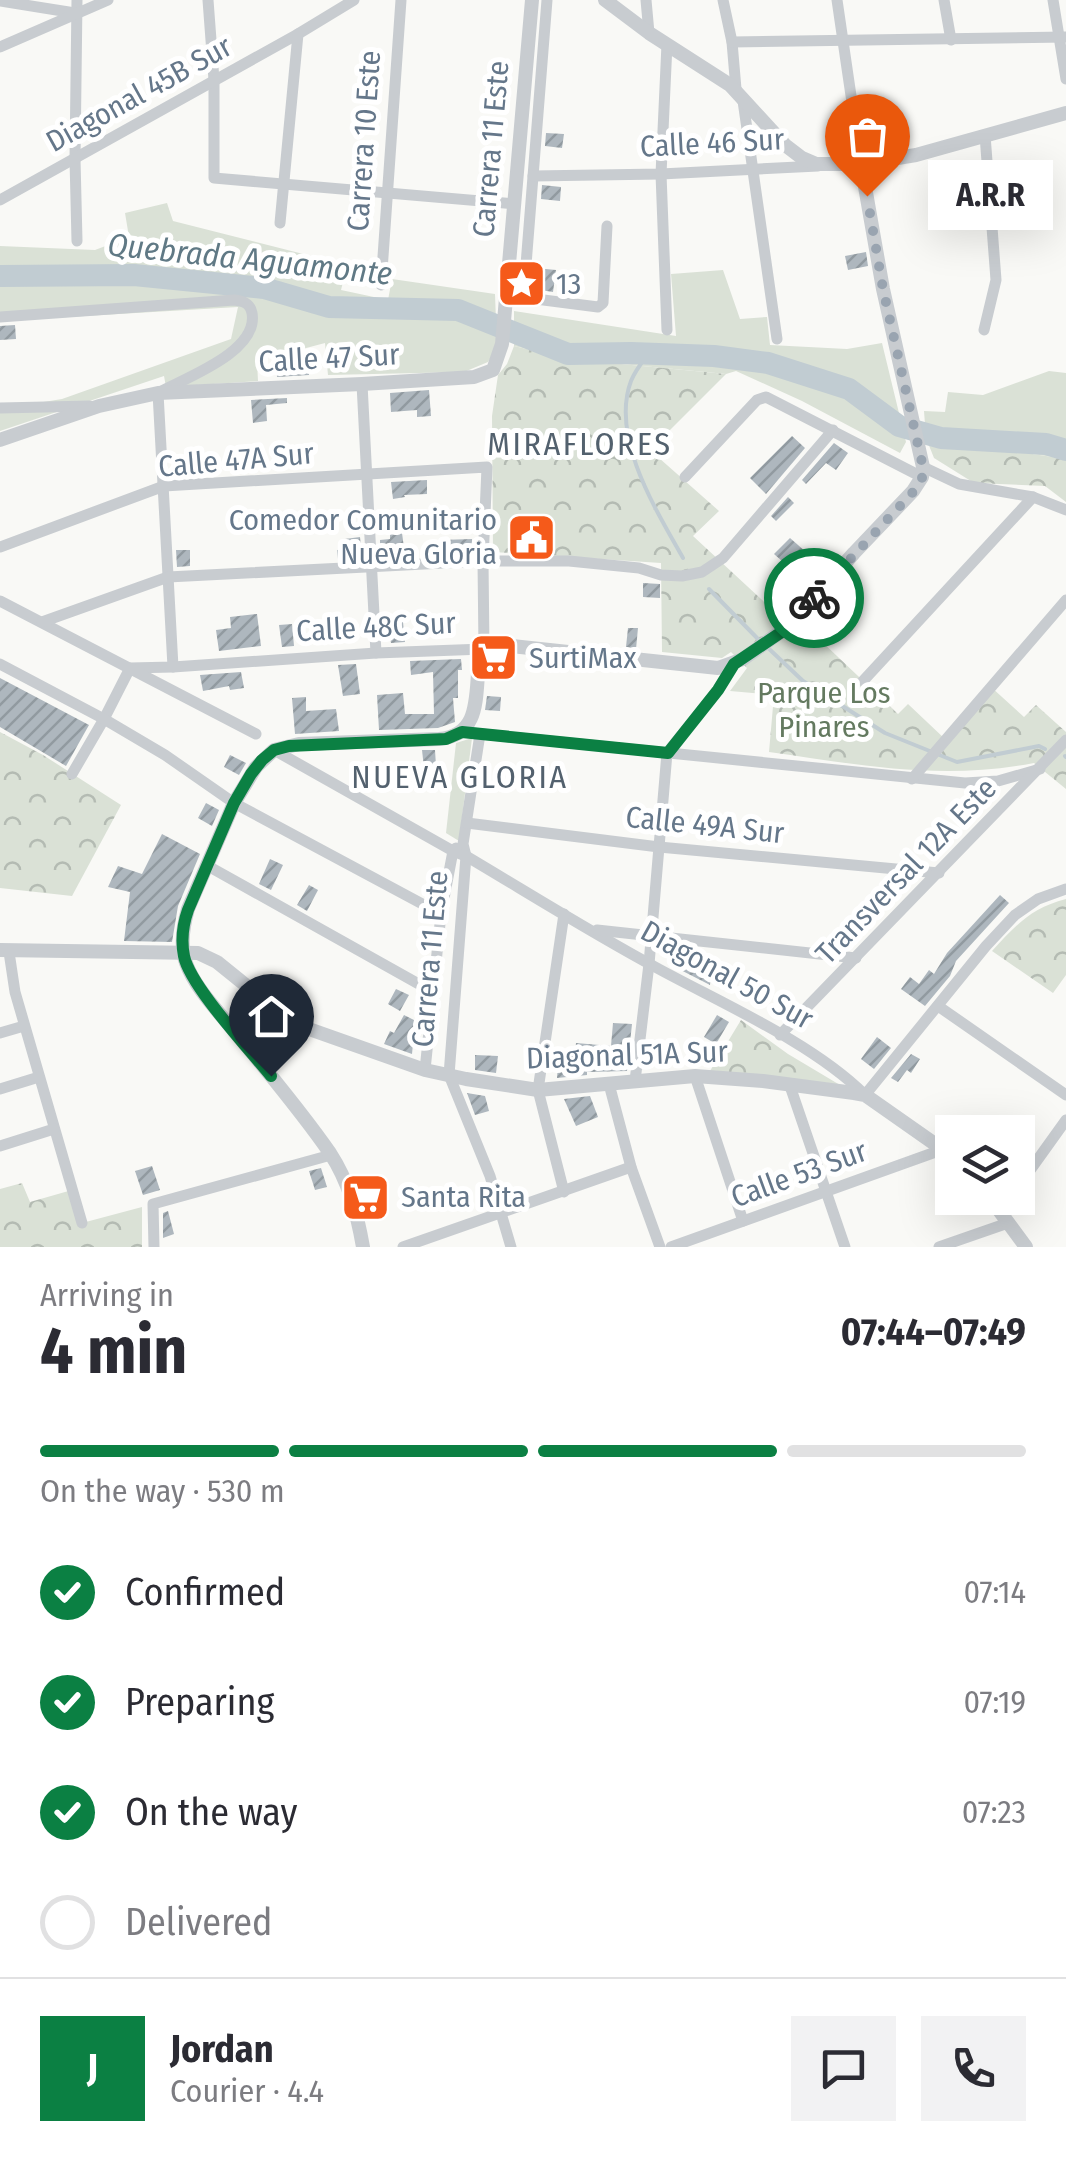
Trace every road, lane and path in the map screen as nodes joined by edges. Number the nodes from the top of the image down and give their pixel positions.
1 (108, 0) edge
2 (208, 0) edge
3 (354, 0) edge
4 (401, 0) edge
5 (532, 0) edge
6 (547, 0) edge
7 (605, 0) edge
8 (646, 0) edge
9 (723, 0) edge
10 (837, 0) edge
11 (944, 0) edge
12 (1053, 0) edge
13 (0, 1) edge
14 (77, 6) edge
15 (649, 33) junction
16 (298, 34) junction
17 (1062, 37) edge
18 (843, 40) junction
19 (951, 40) junction
20 (732, 42) junction
21 (666, 44) junction
22 (0, 47) edge
23 (1066, 79) edge
24 (214, 80) junction
25 (739, 93) junction
26 (1066, 112) edge
27 (985, 135) junction
28 (75, 159) junction
29 (861, 164) junction
30 (822, 165) junction
31 (753, 169) junction
32 (661, 174) junction
33 (533, 176) junction
34 (285, 186) junction
35 (387, 194) junction
36 (0, 200) edge
37 (514, 204) junction
38 (280, 223) dead end
39 (606, 226) dead end
40 (77, 241) dead end
41 (381, 285) dead end
42 (0, 317) edge
43 (667, 330) dead end
44 (984, 330) dead end
45 (777, 340) dead end
46 (497, 362) joint
47 (362, 384) junction
48 (158, 393) junction
49 (99, 406) junction
50 (0, 408) edge
51 (832, 430) junction
52 (0, 440) edge
53 (922, 466) junction
54 (366, 474) junction
55 (685, 477) dead end
56 (164, 486) junction
57 (1033, 497) junction
58 (1066, 510) edge
59 (0, 547) edge
60 (484, 561) junction
61 (372, 567) junction
62 (168, 577) junction
63 (1066, 600) edge
64 (0, 601) edge
65 (42, 622) junction
66 (484, 649) junction
67 (376, 653) junction
68 (738, 661) junction
69 (0, 664) edge
70 (130, 668) junction
71 (173, 668) junction
72 (863, 680) dead end
73 (104, 719) junction
74 (462, 732) junction
75 (256, 734) dead end
76 (480, 734) junction
77 (1066, 740) edge
78 (274, 750) junction
79 (668, 753) junction
80 (1040, 769) junction
81 (72, 774) dead end
82 (912, 779) junction
83 (234, 803) junction
84 (467, 823) junction
85 (659, 847) junction
86 (461, 850) junction
87 (208, 866) junction
88 (939, 873) junction
89 (1066, 890) edge
90 (441, 914) junction
91 (564, 914) junction
92 (589, 929) junction
93 (651, 936) junction
94 (5, 951) edge
95 (183, 951) junction
96 (856, 958) junction
97 (649, 964) junction
98 (6, 972) edge
99 (433, 992) junction
100 (938, 1006) junction
101 (24, 1026) junction
102 (0, 1032) edge
103 (780, 1035) junction
104 (425, 1070) junction
105 (449, 1075) junction
106 (695, 1076) junction
107 (39, 1078) junction
108 (635, 1082) junction
109 (608, 1084) junction
110 (790, 1086) junction
111 (0, 1089) edge
112 (538, 1090) junction
113 (865, 1095) junction
114 (1066, 1095) edge
115 (1066, 1120) edge
116 (54, 1129) junction
117 (935, 1143) edge
118 (0, 1146) edge
119 (331, 1155) junction
120 (935, 1156) edge
121 (1035, 1163) edge
122 (632, 1167) junction
123 (564, 1192) junction
124 (826, 1192) junction
125 (501, 1213) junction
126 (1004, 1217) joint
127 (742, 1221) junction
128 (82, 1224) dead end
129 (154, 1247) edge
130 (363, 1247) edge
131 (403, 1247) edge
132 (511, 1247) edge
133 (660, 1247) edge
134 (671, 1247) edge
135 (844, 1247) edge
136 (939, 1247) edge
137 (1026, 1247) edge

1 - 14 street
2 - 24 street
3 - 16 street, Diagonal 45B Sur
4 - 35 street, Carrera 10 Este
5 - 37 street, Carrera 11 Este
6 - 33 street, Carrera 11 Este
7 - 15 street
8 - 15 street
9 - 20 street
10 - 18 street
11 - 19 street
12 - 17 street
13 - 14 street
14 - 22 street
14 - 28 street
15 - 21 street
16 - 24 street, Diagonal 45B Sur
16 - 34 street
17 - 19 street
17 - 23 street
18 - 19 street
18 - 20 street
18 - 29 street
20 - 25 street
21 - 25 street
21 - 32 street
24 - 28 street, Diagonal 45B Sur
24 - 34 street
25 - 30 street
25 - 31 street
26 - 27 street, Calle 46 Sur
27 - 29 street, Calle 46 Sur
27 - 44 street
28 - 36 street, Diagonal 45B Sur
28 - 40 street
29 - 30 street, Calle 46 Sur
29 - 53 street
30 - 31 street, Calle 46 Sur
31 - 32 street, Calle 46 Sur
31 - 45 street
32 - 33 street, Calle 46 Sur
32 - 43 street
33 - 39 street, Carrera 11 Este
34 - 35 street
34 - 38 street
35 - 37 street
35 - 41 street, Carrera 10 Este
37 - 46 street, Carrera 11 Este
42 - 48 street, Calle 47 Sur
46 - 47 street, Calle 47 Sur
47 - 48 street, Calle 47 Sur
47 - 54 street
48 - 49 street, Calle 47 Sur
48 - 56 street
49 - 50 street
49 - 52 street, Calle 47 Sur
51 - 53 street
51 - 55 street
51 - 60 street
53 - 57 street
53 - 68 street
54 - 56 street, Calle 47A Sur
54 - 60 street, Calle 47A Sur
54 - 61 street
56 - 59 street, Calle 47A Sur
56 - 62 street
57 - 58 street
57 - 72 street
60 - 61 street
60 - 66 street
61 - 62 street
61 - 67 street
62 - 65 street
62 - 71 street
63 - 82 street
64 - 65 street
65 - 70 street
66 - 67 street, Calle 48C Sur
66 - 68 street, Calle 48C Sur
66 - 74 street
67 - 71 street, Calle 48C Sur
68 - 79 street
69 - 73 street
70 - 71 street, Calle 48C Sur
70 - 73 street
70 - 75 street
73 - 81 street
73 - 83 street
74 - 76 street
74 - 78 street
76 - 79 street
76 - 84 street, Carrera 11 Este
77 - 80 street, Transversal 12A Este
78 - 83 street
78 - 86 street, Diagonal 50 Sur
79 - 82 street
79 - 85 street
80 - 82 street
80 - 88 street, Transversal 12A Este
83 - 87 street
83 - 90 street
84 - 85 street, Calle 49A Sur
84 - 86 street, Carrera 11 Este
85 - 88 street, Calle 49A Sur
85 - 93 street
86 - 90 street
86 - 91 street, Diagonal 50 Sur
86 - 105 street, Carrera 11 Este
87 - 95 street
87 - 99 street
88 - 96 street, Transversal 12A Este
89 - 100 street
90 - 99 street
91 - 92 street, Diagonal 50 Sur
91 - 112 street
92 - 93 street
92 - 97 street, Diagonal 50 Sur
93 - 96 street
93 - 97 street
94 - 95 street
94 - 98 street
95 - 104 street, Diagonal 51A Sur
95 - 119 street
96 - 103 street, Transversal 12A Este
97 - 103 street, Diagonal 50 Sur
97 - 108 street
98 - 101 street
99 - 104 street
100 - 113 street
100 - 114 street
101 - 102 street
101 - 107 street
103 - 113 street, Diagonal 50 Sur
104 - 105 street, Diagonal 51A Sur
105 - 112 street, Diagonal 51A Sur
105 - 125 street, Carrera 11 Este
106 - 108 street, Diagonal 51A Sur
106 - 110 street, Diagonal 51A Sur
106 - 127 street
107 - 111 street
107 - 116 street
108 - 109 street, Diagonal 51A Sur
109 - 112 street, Diagonal 51A Sur
109 - 122 street
110 - 113 street, Diagonal 51A Sur
110 - 124 street
112 - 123 street
113 - 117 street, Diagonal 50 Sur
115 - 121 street
116 - 118 street
116 - 128 street
119 - 129 street
119 - 130 street
120 - 124 street, Calle 53 Sur
122 - 123 street
122 - 133 street
123 - 125 street
124 - 127 street, Calle 53 Sur
124 - 135 street
125 - 131 street
125 - 132 street, Carrera 11 Este
126 - 136 street
126 - 137 street
127 - 134 street, Calle 53 Sur

